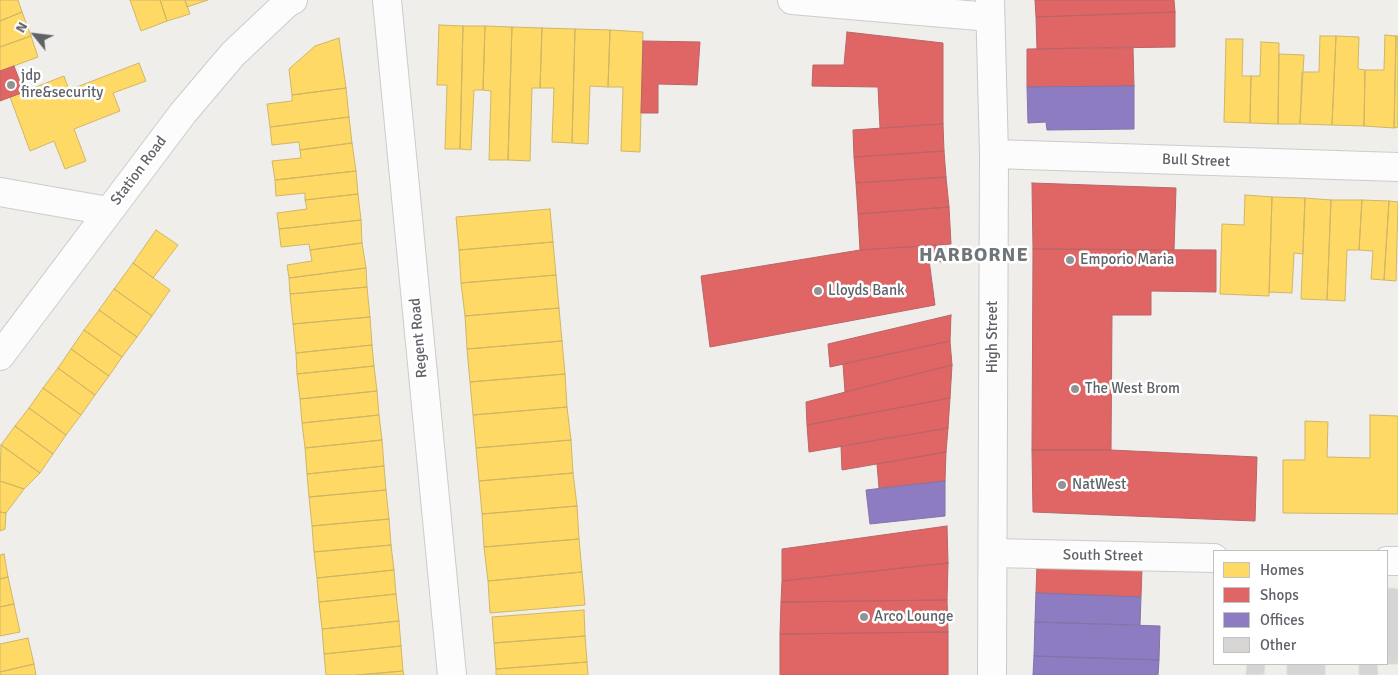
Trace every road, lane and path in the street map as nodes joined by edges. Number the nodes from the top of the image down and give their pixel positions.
1 (293, 0) edge
2 (387, 0) edge
3 (792, 0) edge
4 (990, 9) edge
5 (994, 154) junction
6 (1398, 167) edge
7 (0, 192) edge
8 (108, 212) junction
9 (0, 356) edge
10 (992, 553) junction
11 (1213, 558) edge
12 (452, 675) edge
13 (992, 675) edge

1 - 8 street, Station Road
2 - 12 street, Regent Road
3 - 4 street
4 - 5 street, High Street
5 - 6 street, Bull Street
5 - 10 street, High Street
7 - 8 street
8 - 9 street, Station Road
10 - 11 street, South Street
10 - 13 street, High Street

